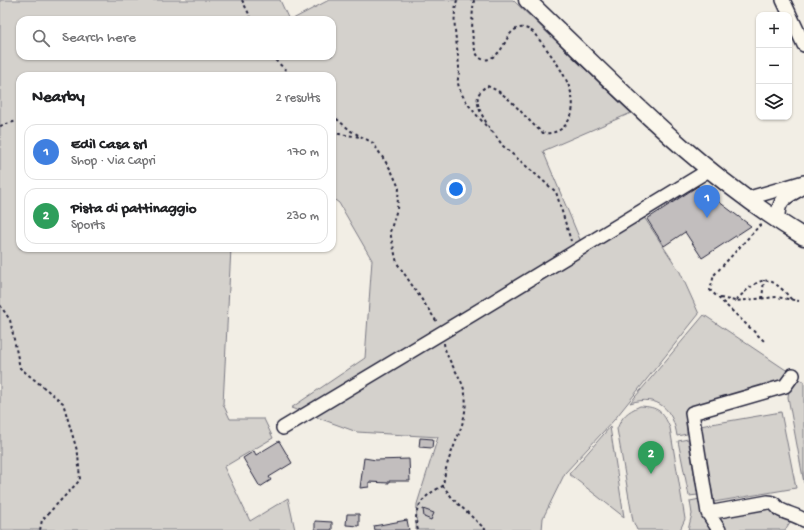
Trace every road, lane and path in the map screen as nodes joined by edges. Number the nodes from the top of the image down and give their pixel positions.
1 (242, 0) edge
2 (457, 0) edge
3 (474, 0) edge
4 (527, 0) edge
5 (783, 0) edge
6 (250, 16) edge
7 (804, 45) edge
8 (275, 60) edge
9 (287, 71) edge
10 (336, 118) edge
11 (16, 121) edge
12 (0, 126) edge
13 (492, 132) junction
14 (336, 134) edge
15 (364, 137) junction
16 (709, 170) junction
17 (804, 182) edge
18 (804, 187) edge
19 (746, 199) junction
20 (774, 218) junction
21 (804, 237) edge
22 (572, 254) junction
23 (764, 280) junction
24 (718, 298) junction
25 (762, 299) junction
26 (792, 300) junction
27 (735, 301) junction
28 (799, 301) dead end
29 (0, 305) edge
30 (441, 333) junction
31 (764, 341) dead end
32 (793, 375) dead end
33 (283, 428) dead end
34 (443, 486) junction
35 (708, 513) junction
36 (801, 519) edge
37 (40, 530) edge
38 (418, 530) edge
39 (486, 530) edge
40 (719, 530) edge
41 (799, 530) edge

1 - 6 path
2 - 13 path
3 - 13 path
4 - 16 main road
5 - 7 street
8 - 9 path
10 - 15 path
11 - 12 path
13 - 22 path
14 - 15 path
15 - 30 path
16 - 19 main road
16 - 22 street
17 - 19 street
18 - 20 street
19 - 20 main road
20 - 21 main road
20 - 24 path
22 - 30 street
23 - 25 path
23 - 26 path
23 - 27 path
24 - 27 path
24 - 31 path
25 - 26 path
25 - 27 path
26 - 28 path
29 - 37 path
30 - 33 street
30 - 34 path
32 - 35 street
34 - 38 path
34 - 39 path
35 - 36 street
35 - 40 street
36 - 41 street

